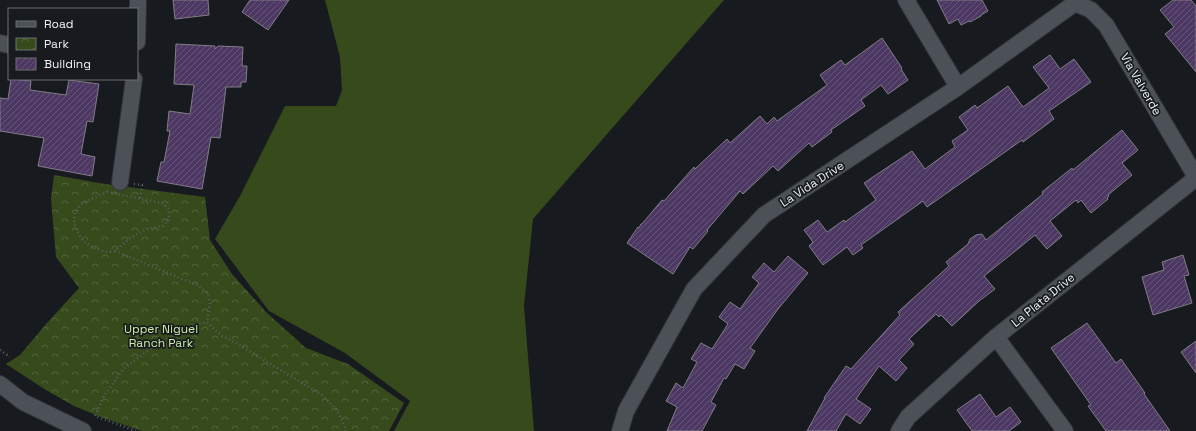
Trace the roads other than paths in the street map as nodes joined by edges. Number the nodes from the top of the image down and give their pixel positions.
1 (906, 0) edge
2 (1075, 3) joint
3 (134, 80) edge
4 (958, 87) junction
5 (1196, 178) edge
6 (120, 182) dead end
7 (996, 337) junction
8 (0, 384) edge
9 (83, 431) edge
10 (620, 431) edge
11 (899, 431) edge
12 (1065, 431) edge

1 - 4 street
2 - 4 street, La Vida Drive
2 - 5 street, Via Valverde
3 - 6 street
4 - 10 street, La Vida Drive
5 - 7 street, La Plata Drive
7 - 11 street, La Plata Drive
7 - 12 street
8 - 9 street

